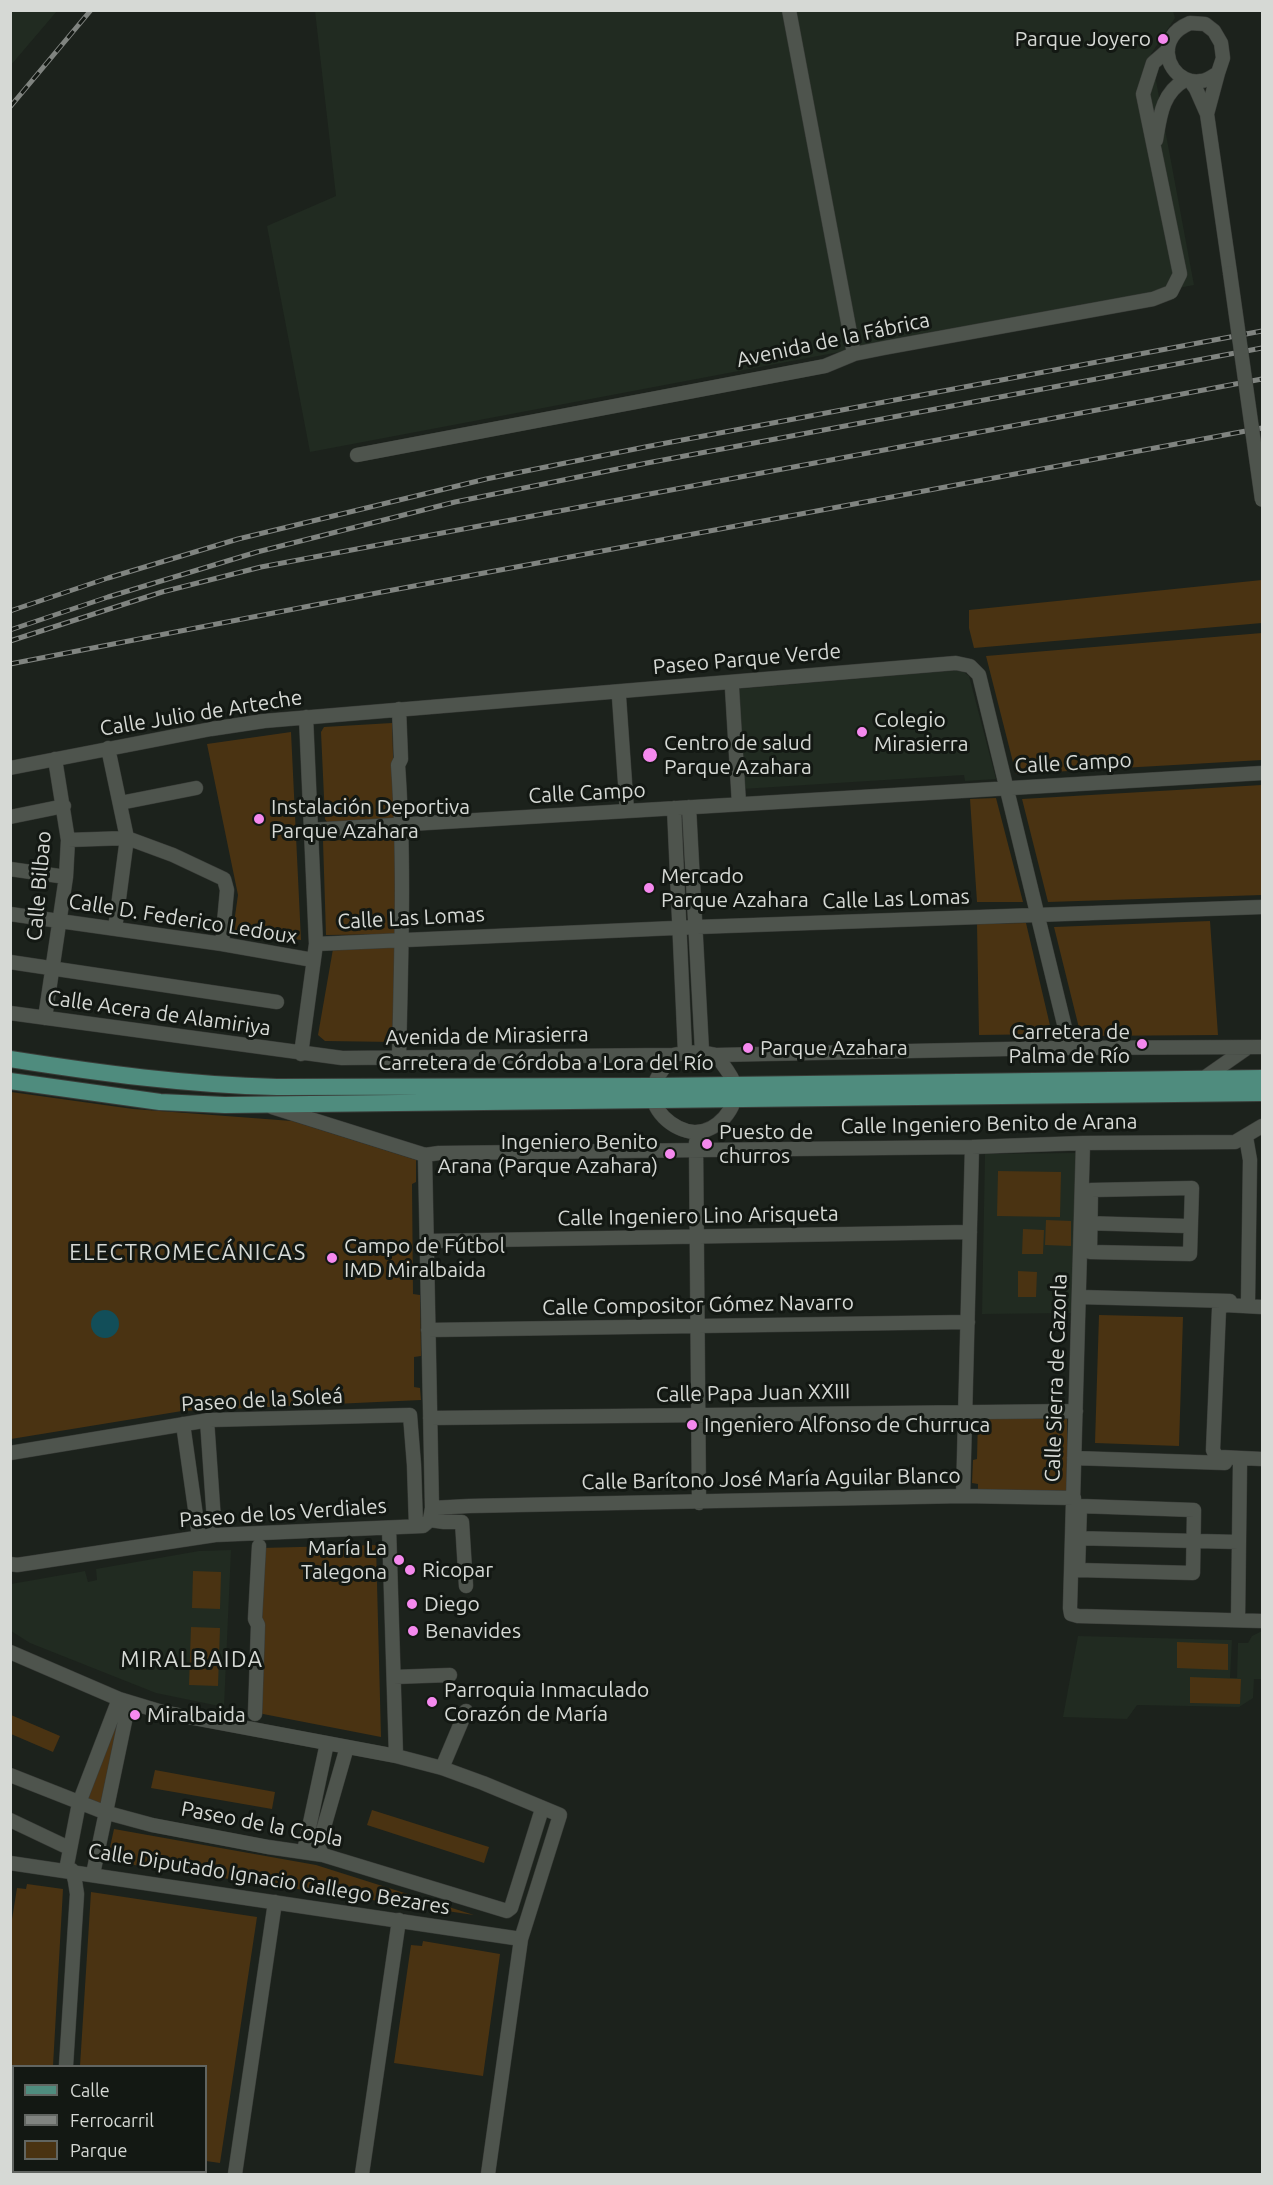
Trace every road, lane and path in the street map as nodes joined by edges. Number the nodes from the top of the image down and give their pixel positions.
1 (789, 10) edge
2 (1189, 16) edge
3 (1168, 50) junction
4 (1218, 73) junction
5 (1188, 81) junction
6 (1207, 114) junction
7 (1155, 148) junction
8 (854, 354) junction
9 (357, 455) dead end
10 (1263, 500) edge
11 (732, 688) dead end
12 (619, 697) dead end
13 (399, 709) junction
14 (306, 717) junction
15 (108, 748) junction
16 (55, 759) junction
17 (10, 768) edge
18 (1263, 773) edge
19 (196, 788) dead end
20 (1006, 788) junction
21 (120, 803) junction
22 (739, 804) junction
23 (64, 806) junction
24 (689, 807) junction
25 (674, 808) junction
26 (627, 811) junction
27 (10, 817) edge
28 (402, 825) junction
29 (310, 830) junction
30 (127, 838) junction
31 (68, 840) junction
32 (10, 869) edge
33 (66, 877) junction
34 (1263, 907) edge
35 (10, 914) edge
36 (1037, 915) junction
37 (60, 921) junction
38 (697, 927) junction
39 (679, 928) junction
40 (114, 929) junction
41 (402, 940) junction
42 (222, 944) junction
43 (316, 944) junction
44 (313, 960) junction
45 (10, 962) edge
46 (52, 968) junction
47 (277, 1002) dead end
48 (10, 1013) edge
49 (45, 1018) junction
50 (1066, 1032) junction
51 (1263, 1047) edge
52 (1055, 1048) junction
53 (1077, 1048) junction
54 (1247, 1048) junction
55 (679, 1053) junction
56 (709, 1053) junction
57 (301, 1054) junction
58 (399, 1058) junction
59 (10, 1059) edge
60 (1204, 1078) junction
61 (1263, 1078) edge
62 (10, 1081) edge
63 (654, 1093) junction
64 (735, 1093) junction
65 (1263, 1093) edge
66 (262, 1104) junction
67 (1263, 1126) edge
68 (696, 1132) junction
69 (1246, 1137) junction
70 (1083, 1143) junction
71 (972, 1147) junction
72 (696, 1150) junction
73 (425, 1155) junction
74 (1086, 1223) junction
75 (1187, 1226) dead end
76 (970, 1232) junction
77 (697, 1237) junction
78 (427, 1241) junction
79 (1079, 1298) junction
80 (1211, 1300) junction
81 (1248, 1302) junction
82 (1263, 1304) edge
83 (968, 1323) junction
84 (697, 1326) junction
85 (428, 1330) junction
86 (1076, 1411) junction
87 (966, 1412) junction
88 (698, 1414) junction
89 (430, 1418) junction
90 (207, 1420) junction
91 (183, 1424) junction
92 (10, 1452) edge
93 (1074, 1458) junction
94 (1263, 1459) edge
95 (1206, 1462) junction
96 (1240, 1463) junction
97 (1263, 1464) edge
98 (963, 1496) junction
99 (1074, 1498) junction
100 (699, 1503) junction
101 (431, 1514) junction
102 (416, 1526) junction
103 (389, 1528) junction
104 (215, 1535) junction
105 (200, 1537) junction
106 (1076, 1538) junction
107 (1194, 1541) junction
108 (1239, 1542) junction
109 (259, 1546) dead end
110 (13, 1566) edge
111 (466, 1586) dead end
112 (1238, 1620) junction
113 (1263, 1621) edge
114 (10, 1652) edge
115 (450, 1675) dead end
116 (394, 1677) junction
117 (124, 1700) junction
118 (466, 1711) dead end
119 (255, 1714) dead end
120 (327, 1743) junction
121 (347, 1747) junction
122 (396, 1756) junction
123 (442, 1768) junction
124 (10, 1775) edge
125 (79, 1803) junction
126 (542, 1809) junction
127 (104, 1812) junction
128 (10, 1820) edge
129 (314, 1846) junction
130 (69, 1848) junction
131 (10, 1863) edge
132 (69, 1870) junction
133 (93, 1874) junction
134 (275, 1902) junction
135 (399, 1920) junction
136 (521, 1939) junction
137 (66, 2065) edge
138 (235, 2175) edge
139 (362, 2175) edge
140 (488, 2175) edge

1 - 8 street
2 - 3 street
2 - 4 street
3 - 5 street
3 - 7 street, Avenida de la Fábrica
4 - 5 street
4 - 6 street
5 - 6 street
5 - 7 street, Avenida de la Fábrica
6 - 10 street, bridge
7 - 8 street, Avenida de la Fábrica
8 - 9 street, Avenida de la Fábrica
11 - 22 street
12 - 26 street
13 - 14 street, Calle Julio de Arteche
13 - 20 street, Paseo Parque Verde
13 - 28 street
14 - 15 street, Calle Julio de Arteche
14 - 29 street
15 - 16 street, Calle Julio de Arteche
15 - 21 street
16 - 17 street, Calle Julio de Arteche
16 - 23 street, Calle Bilbao
18 - 20 street, Calle Campo
19 - 21 street
20 - 22 street, Calle Campo
20 - 36 street
21 - 30 street
22 - 24 street, Calle Campo
23 - 27 street
23 - 31 street, Calle Bilbao
24 - 25 street, Calle Campo
24 - 38 street
25 - 26 street, Calle Campo
25 - 39 street
26 - 28 street, Calle Campo
28 - 29 street, Calle Campo
28 - 41 street
29 - 43 street
30 - 31 street
30 - 40 street
30 - 42 street
31 - 33 street, Calle Bilbao
32 - 33 street
33 - 37 street, Calle Bilbao
34 - 36 street, Calle Las Lomas
35 - 37 street, Calle D. Federico Ledoux
36 - 38 street, Calle Las Lomas
36 - 50 street
37 - 40 street, Calle D. Federico Ledoux
37 - 46 street, Calle Bilbao
38 - 39 street, Calle Las Lomas
38 - 56 street
39 - 41 street, Calle Las Lomas
39 - 55 street
40 - 42 street, Calle D. Federico Ledoux
41 - 43 street, Calle Las Lomas
41 - 58 street
42 - 44 street, Calle D. Federico Ledoux
43 - 44 street
44 - 57 street
45 - 46 street
46 - 47 street
46 - 49 street, Calle Bilbao
48 - 49 street, Calle Acera de Alamiriya
49 - 57 street, Calle Acera de Alamiriya
50 - 52 street
50 - 53 street
51 - 54 street
52 - 53 street
52 - 56 street
53 - 54 street
54 - 60 street
55 - 56 street, Avenida de Mirasierra
55 - 58 street, Avenida de Mirasierra
55 - 63 street
56 - 64 street
57 - 58 street, Avenida de Mirasierra
59 - 63 main road, Carretera de Córdoba a Lora del Río
60 - 61 main road, Carretera de Córdoba a Lora del Río
60 - 64 main road, Carretera de Córdoba a Lora del Río
62 - 66 main road, Carretera de Córdoba a Lora del Río
63 - 64 main road, Carretera de Córdoba a Lora del Río
63 - 66 main road, Carretera de Córdoba a Lora del Río
63 - 68 street
64 - 65 main road, Carretera de Córdoba a Lora del Río
64 - 68 street
66 - 73 street
67 - 69 street, Calle Ingeniero Benito de Arana
68 - 72 street
69 - 70 street, Calle Ingeniero Benito de Arana
69 - 81 street
70 - 71 street, Calle Ingeniero Benito de Arana
70 - 74 street, Calle Sierra de Cazorla
71 - 72 street, Calle Ingeniero Benito de Arana
71 - 76 street
72 - 73 street, Calle Ingeniero Benito de Arana
72 - 77 street
73 - 78 street
74 - 74 street
74 - 75 street
74 - 79 street, Calle Sierra de Cazorla
76 - 77 street, Calle Ingeniero Lino Arisqueta
76 - 83 street
77 - 78 street, Calle Ingeniero Lino Arisqueta
77 - 84 street
78 - 85 street
79 - 80 street
79 - 86 street, Calle Sierra de Cazorla
80 - 81 street
80 - 95 street
81 - 82 street
82 - 94 street
83 - 84 street, Calle Compositor Gómez Navarro
83 - 87 street
84 - 85 street, Calle Compositor Gómez Navarro
84 - 88 street
85 - 89 street
86 - 87 street, Calle Papa Juan XXIII
86 - 93 street, Calle Sierra de Cazorla
87 - 88 street, Calle Papa Juan XXIII
87 - 98 street
88 - 89 street, Calle Papa Juan XXIII
88 - 100 street
89 - 101 street
90 - 91 street, Paseo de la Soleá
90 - 102 street, Paseo de la Soleá
90 - 104 street
91 - 92 street, Paseo de la Soleá
91 - 105 street
93 - 95 street
93 - 99 street, Calle Sierra de Cazorla
95 - 96 street
96 - 97 street
96 - 108 street
98 - 99 street, Calle Barítono José María Aguilar Blanco
98 - 100 street, Calle Barítono José María Aguilar Blanco
99 - 106 street, Calle Sierra de Cazorla
100 - 101 street, Calle Barítono José María Aguilar Blanco
101 - 102 street, Paseo de los Verdiales
101 - 111 street
102 - 103 street, Paseo de los Verdiales
103 - 104 street, Paseo de los Verdiales
103 - 116 street
104 - 105 street, Paseo de los Verdiales
105 - 110 street, Paseo de los Verdiales
106 - 107 street
106 - 107 street
106 - 107 street
106 - 112 street, Calle Sierra de Cazorla
107 - 108 street
108 - 112 street
109 - 119 street
112 - 113 street
114 - 117 street
115 - 116 street
116 - 122 street
117 - 120 street
117 - 125 street
117 - 127 street
118 - 123 street
120 - 121 street
120 - 129 street
121 - 122 street
121 - 129 street
122 - 123 street
123 - 126 street
124 - 125 street, Paseo de la Copla
125 - 127 street, Paseo de la Copla
125 - 130 street
126 - 129 street, Paseo de la Copla
126 - 136 street
127 - 129 street, Paseo de la Copla
127 - 133 street
128 - 130 street
130 - 132 street
131 - 132 street, Calle Diputado Ignacio Gallego Bezares
132 - 133 street, Calle Diputado Ignacio Gallego Bezares
132 - 137 street
133 - 134 street, Calle Diputado Ignacio Gallego Bezares
134 - 135 street, Calle Diputado Ignacio Gallego Bezares
134 - 138 street
135 - 136 street, Calle Diputado Ignacio Gallego Bezares
135 - 139 street
136 - 140 street

